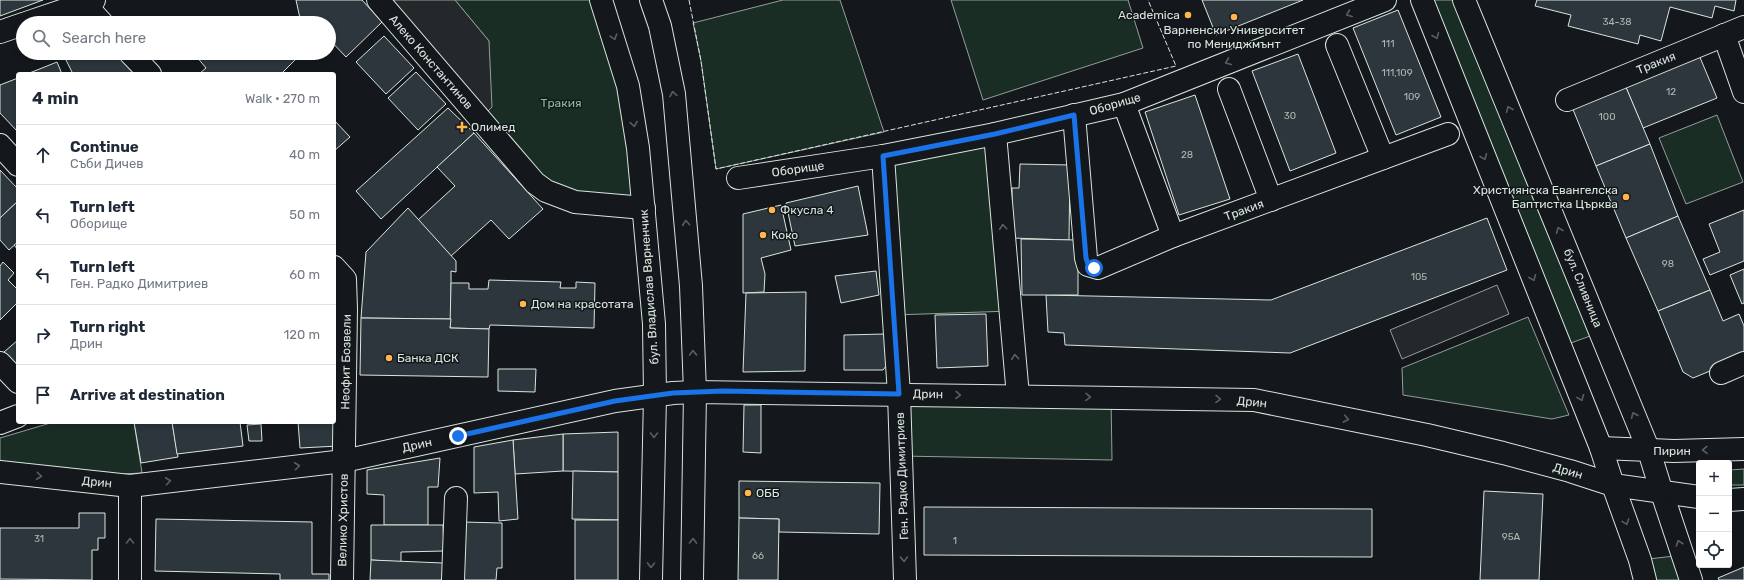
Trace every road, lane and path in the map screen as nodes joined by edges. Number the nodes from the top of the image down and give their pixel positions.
1 (378, 0) edge
2 (601, 0) edge
3 (651, 0) edge
4 (1385, 0) edge
5 (1422, 0) edge
6 (1464, 0) edge
7 (87, 1) edge
8 (45, 16) edge
9 (97, 16) edge
10 (16, 26) edge
11 (1744, 27) edge
12 (0, 32) edge
13 (1724, 35) junction
14 (1337, 45) dead end
15 (137, 60) edge
16 (148, 72) edge
17 (1229, 89) dead end
18 (1744, 92) edge
19 (1567, 100) dead end
20 (1124, 104) junction
21 (1074, 115) junction
22 (995, 134) junction
23 (1448, 134) dead end
24 (0, 145) edge
25 (883, 156) junction
26 (1384, 158) junction
27 (16, 163) edge
28 (738, 178) dead end
29 (1271, 200) junction
30 (644, 208) junction
31 (1173, 236) junction
32 (336, 269) edge
33 (340, 311) edge
34 (0, 363) edge
35 (1744, 363) edge
36 (1721, 373) dead end
37 (16, 380) edge
38 (695, 392) junction
39 (899, 394) junction
40 (655, 396) junction
41 (1018, 396) junction
42 (16, 417) edge
43 (0, 422) edge
44 (1601, 448) junction
45 (1744, 449) edge
46 (1649, 451) junction
47 (344, 461) junction
48 (0, 472) edge
49 (1613, 485) junction
50 (130, 486) junction
51 (1662, 493) junction
52 (1696, 497) edge
53 (456, 498) dead end
54 (1744, 499) edge
55 (1732, 500) edge
56 (130, 580) edge
57 (342, 580) edge
58 (454, 580) edge
59 (651, 580) edge
60 (692, 580) edge
61 (905, 580) edge
62 (1645, 580) edge
63 (1691, 580) edge

1 - 30 street, Алеко Константинов
2 -> 30 street, бул. Владислав Варненчик
38 -> 3 street
4 -> 20 street, Оборище
5 -> 44 street
46 -> 6 street, бул. Сливница
7 - 8 street
7 - 9 street
10 - 12 street
11 - 13 street, Тракия
13 - 18 street
13 - 19 street, Тракия
14 - 26 street
15 - 16 street
17 - 29 street
20 - 21 street, Оборище
20 - 31 street
21 - 22 street, Оборище
21 - 31 street, Тракия
22 - 25 street, Оборище
41 -> 22 street
23 - 26 street, Тракия
24 - 27 street
25 - 28 street, Оборище
25 - 39 street, Ген. Радко Димитриев
26 - 29 street, Тракия
29 - 31 street, Тракия
30 - 40 street, бул. Владислав Варненчик
32 - 33 street, Неофит Бозвели
33 - 47 street, Неофит Бозвели
34 - 37 street
35 - 36 street
38 - 39 street, Дрин
38 - 40 street, Дрин
60 -> 38 street
39 -> 41 street, Дрин
39 -> 61 street, Ген. Радко Димитриев
40 - 47 street, Дрин
40 -> 59 street, бул. Владислав Варненчик
41 -> 49 street, Дрин
42 - 43 street
44 - 46 street, Пирин
44 - 49 street
45 -> 46 street, Пирин
46 - 51 street, бул. Сливница
50 -> 47 street, Дрин
47 - 57 street, Велико Христов
48 -> 50 street, Дрин
49 - 51 street, Дрин
49 -> 62 street
56 -> 50 street
51 - 52 street
63 -> 51 street, бул. Сливница
53 - 58 street
54 - 55 street

